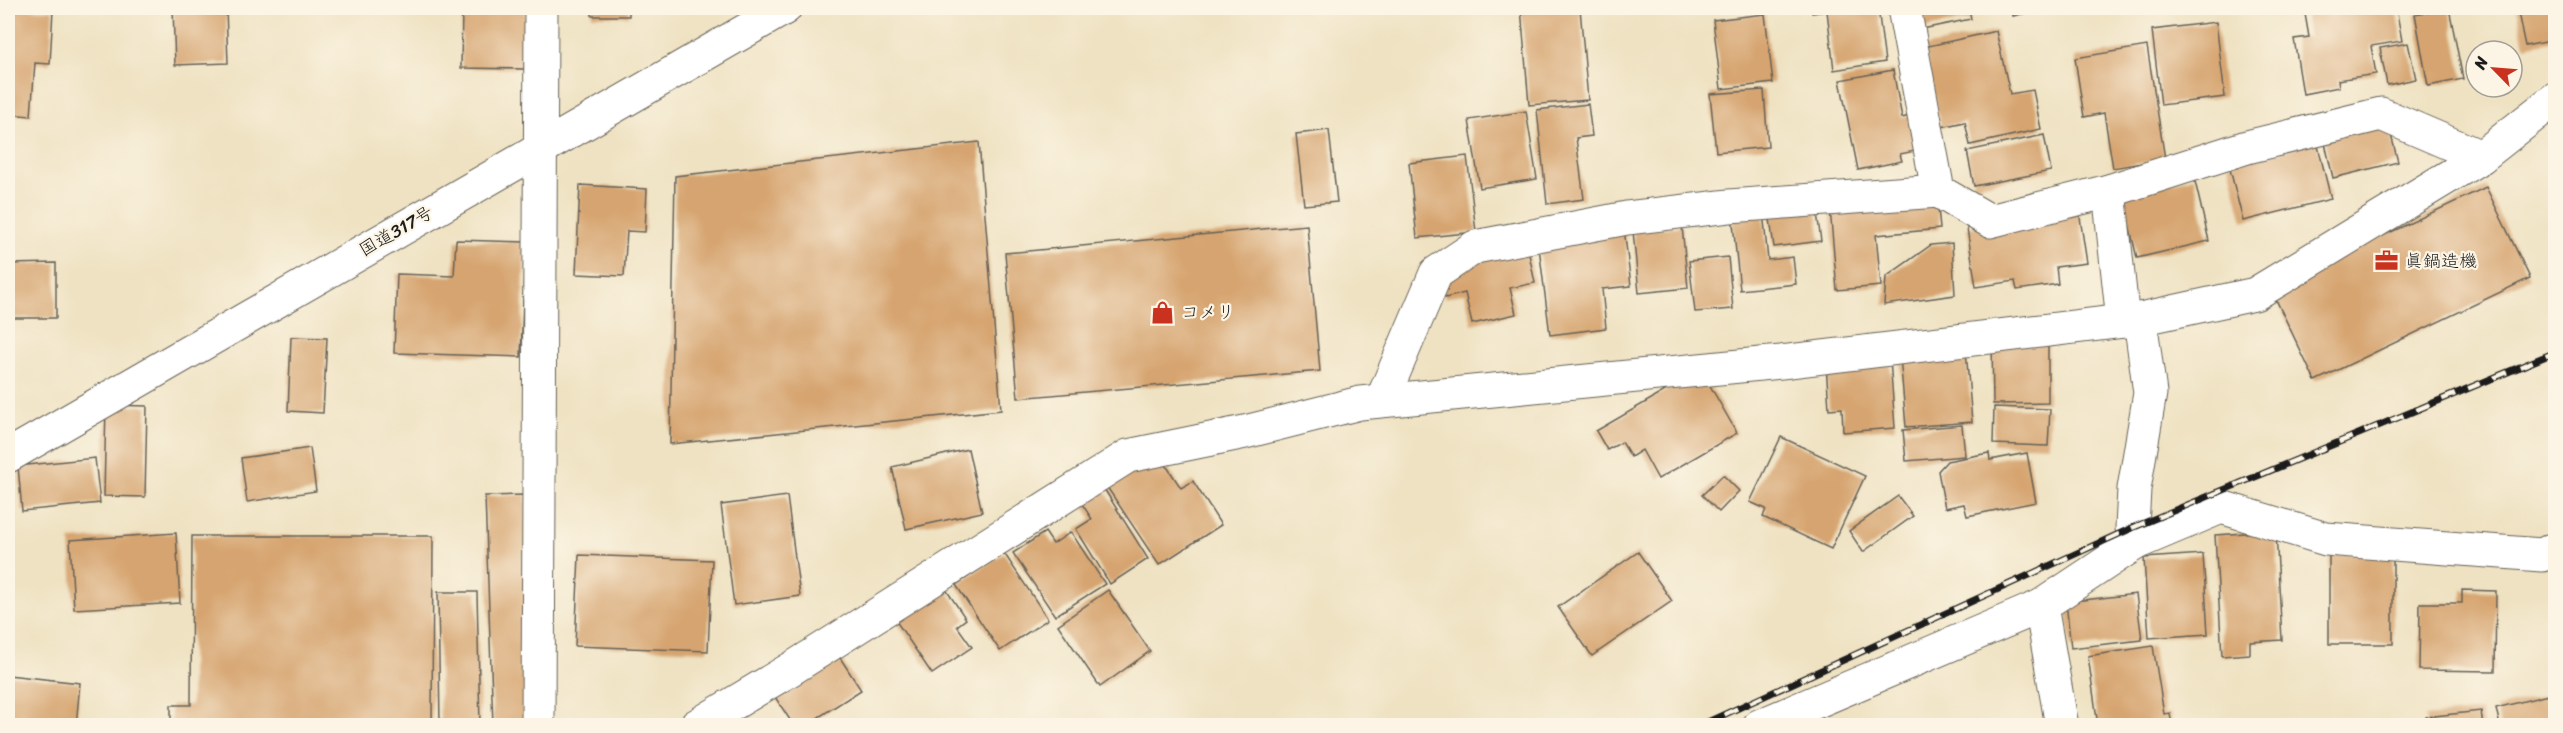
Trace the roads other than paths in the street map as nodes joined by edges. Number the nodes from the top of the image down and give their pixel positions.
1 (541, 8) edge
2 (785, 8) edge
3 (1904, 8) edge
4 (2556, 98) edge
5 (542, 147) junction
6 (2481, 157) junction
7 (1938, 190) junction
8 (2109, 191) junction
9 (2131, 320) junction
10 (1383, 400) junction
11 (8, 456) edge
12 (2136, 543) junction
13 (2556, 548) edge
14 (2041, 606) junction
15 (538, 726) edge
16 (696, 726) edge
17 (1759, 726) edge
18 (2062, 726) edge

1 - 5 main road
2 - 5 main road, 国道317号
3 - 7 main road
4 - 6 main road
5 - 11 main road, 国道317号
5 - 15 main road
6 - 8 main road
6 - 9 main road
7 - 8 main road
7 - 10 main road
8 - 9 main road
9 - 10 main road
9 - 12 main road
10 - 16 main road
12 - 13 main road
12 - 14 main road
14 - 17 main road
14 - 18 main road

